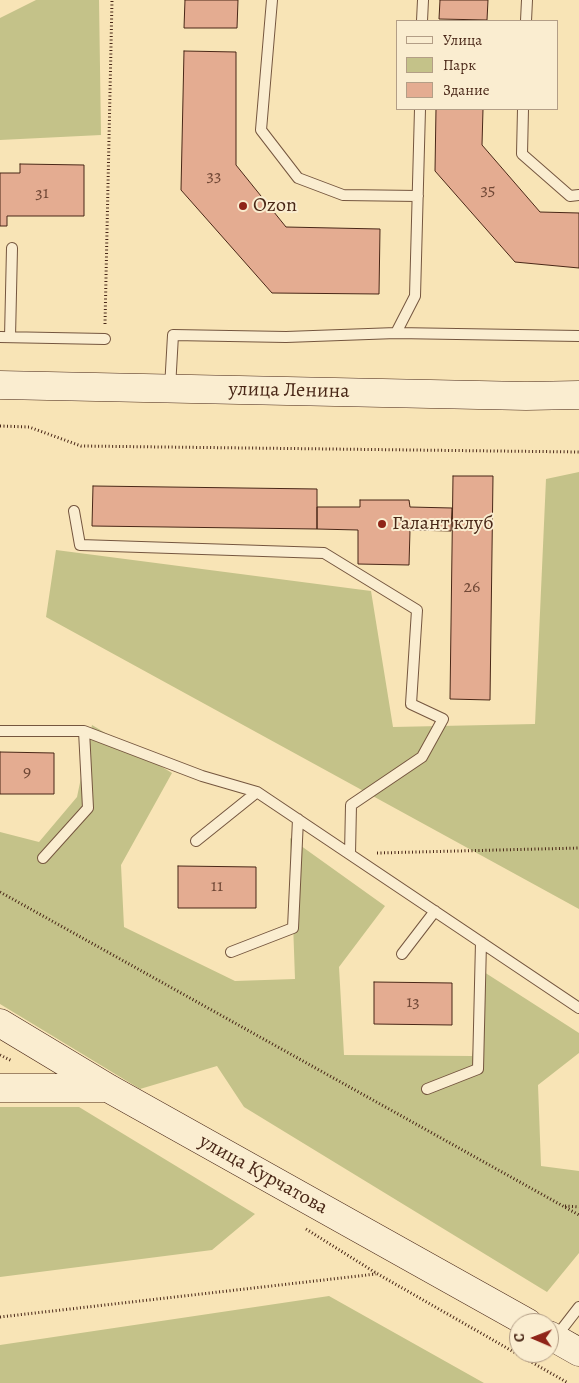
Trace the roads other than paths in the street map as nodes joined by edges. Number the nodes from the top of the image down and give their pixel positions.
1 (272, 0) edge
2 (423, 0) edge
3 (527, 0) edge
4 (422, 20) edge
5 (526, 20) edge
6 (420, 110) edge
7 (523, 110) edge
8 (579, 195) edge
9 (418, 196) junction
10 (12, 248) dead end
11 (396, 333) junction
12 (579, 336) edge
13 (5, 337) edge
14 (105, 339) road end
15 (0, 385) edge
16 (170, 389) junction
17 (579, 395) edge
18 (74, 511) dead end
19 (0, 731) edge
20 (84, 731) junction
21 (257, 792) junction
22 (298, 819) junction
23 (196, 840) dead end
24 (350, 854) junction
25 (43, 858) dead end
26 (434, 911) junction
27 (481, 942) junction
28 (231, 952) dead end
29 (402, 954) dead end
30 (579, 1008) edge
31 (0, 1023) edge
32 (0, 1088) edge
33 (108, 1088) junction
34 (428, 1089) dead end
35 (579, 1307) edge
36 (510, 1313) edge
37 (559, 1328) edge
38 (559, 1340) edge
39 (579, 1352) edge

1 - 9 lane
2 - 4 lane
3 - 5 lane
6 - 9 lane
7 - 8 lane
9 - 11 lane
10 - 13 lane
11 - 12 lane
11 - 16 lane
13 - 14 lane
15 - 16 main road, улица Ленина
16 - 17 main road, улица Ленина
18 - 24 lane
19 - 20 lane
20 - 21 lane
20 - 25 lane
21 - 22 lane
21 - 23 lane
22 - 24 lane
22 - 28 lane
24 - 26 lane
26 - 27 lane
26 - 29 lane
27 - 30 lane
27 - 34 lane
31 - 33 main road, улица Курчатова
32 - 33 main road
33 - 36 main road, улица Курчатова
35 - 37 lane
38 - 39 main road

